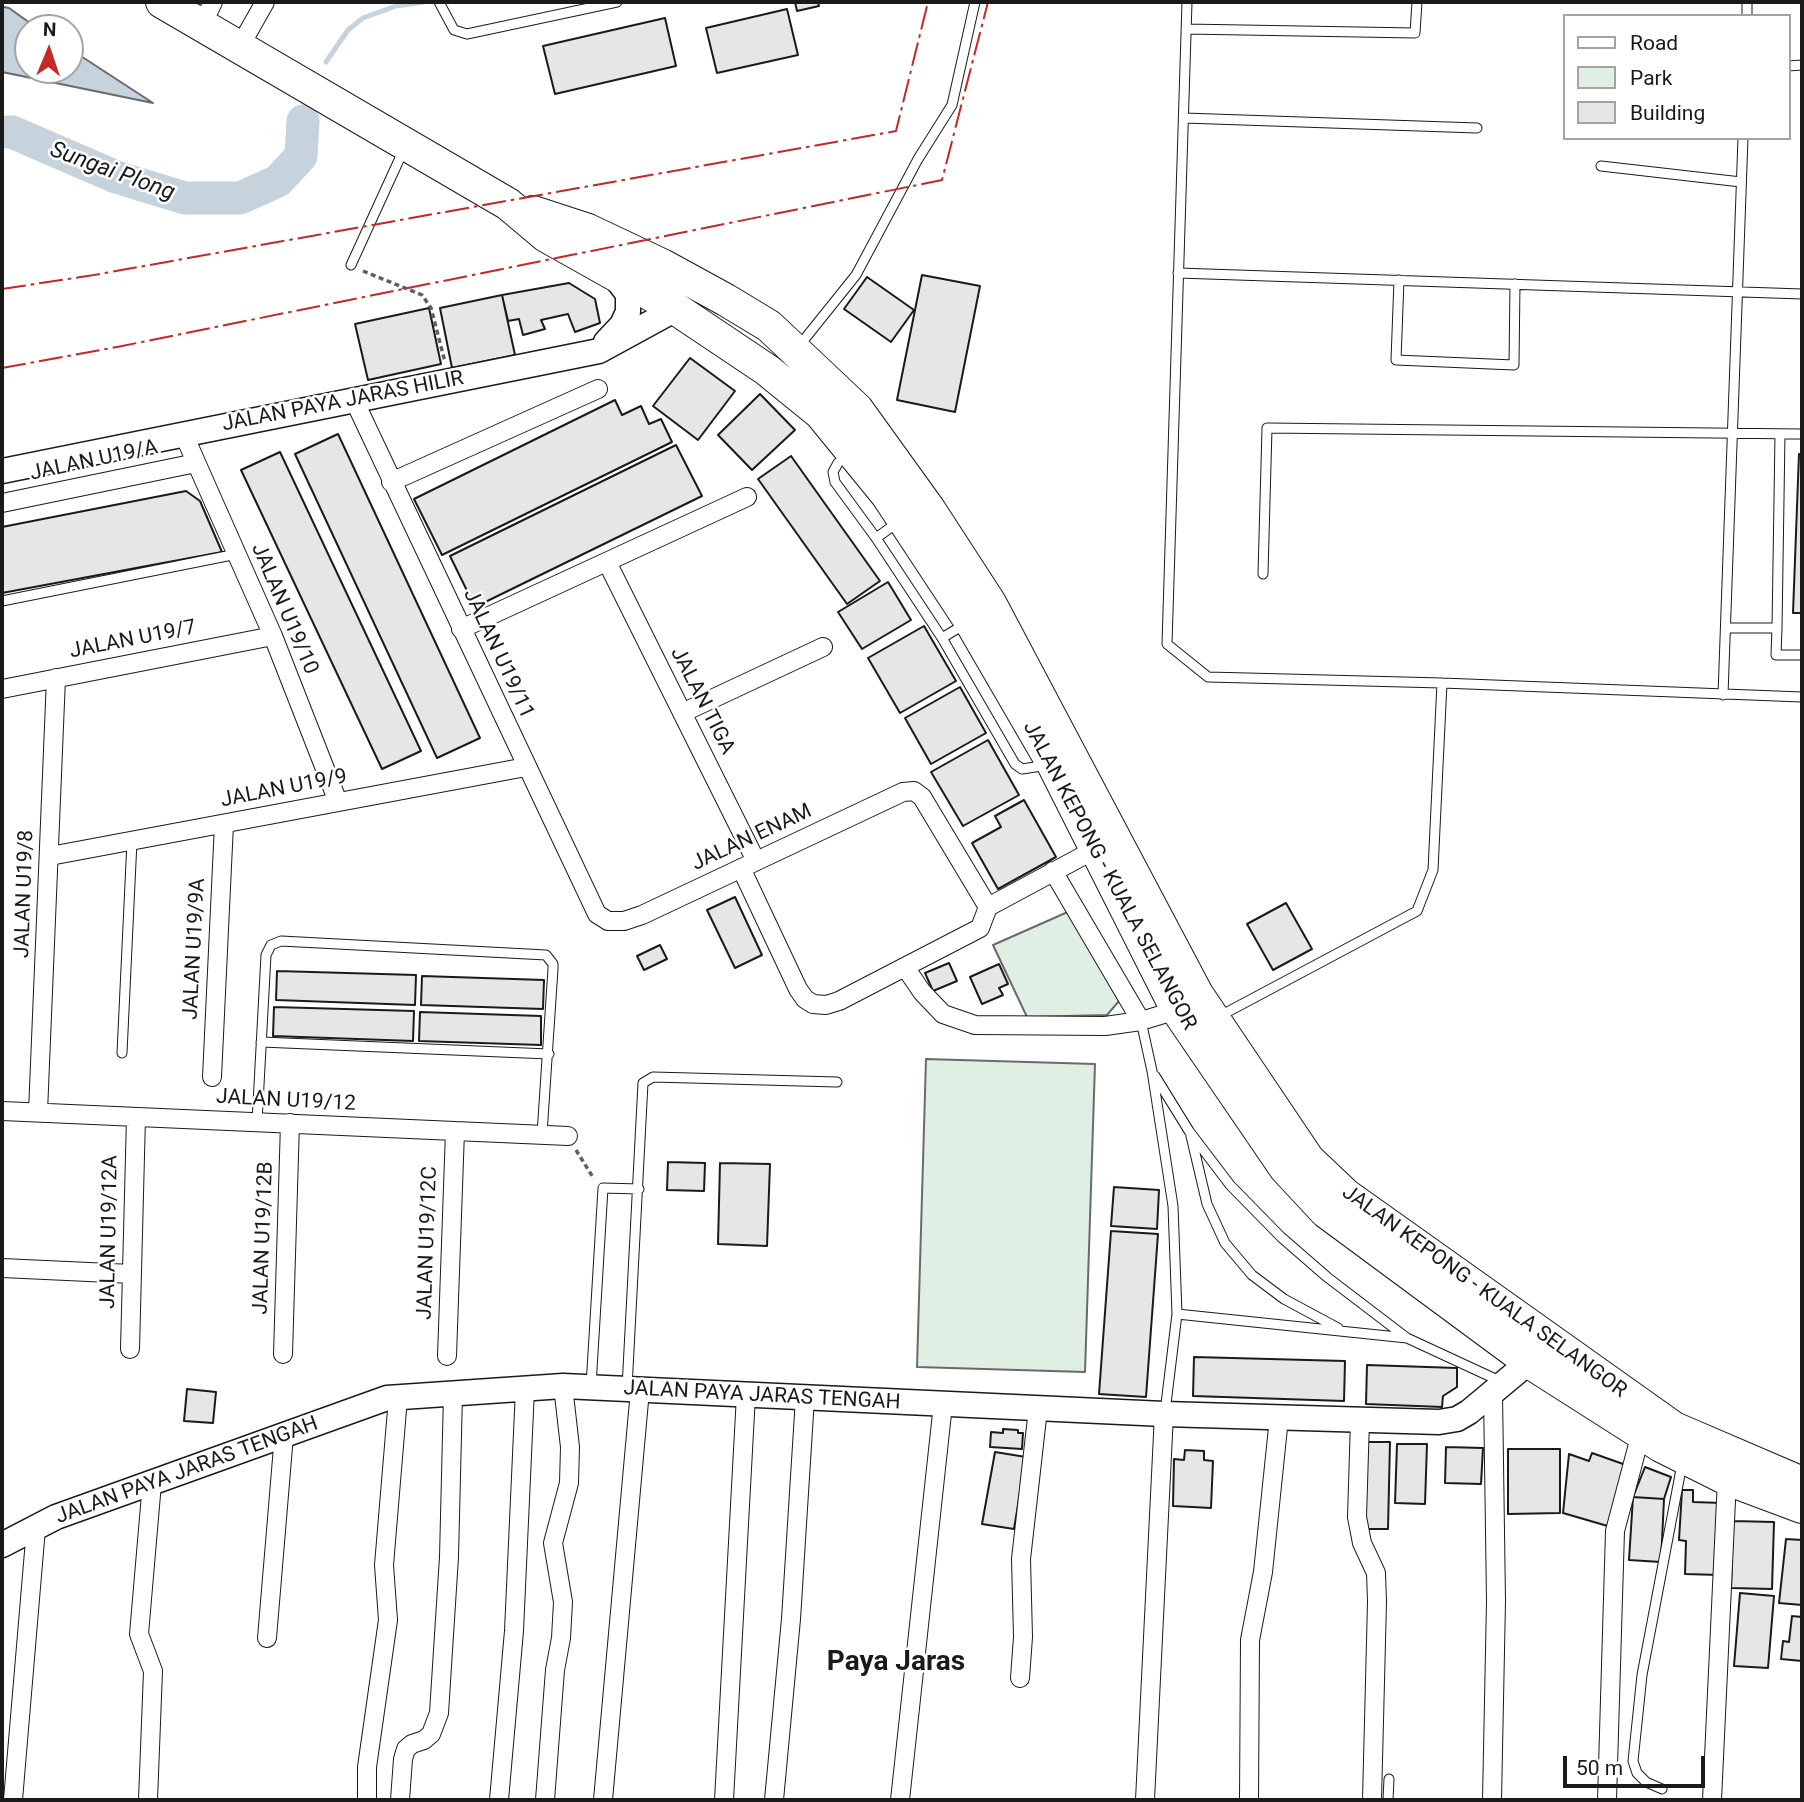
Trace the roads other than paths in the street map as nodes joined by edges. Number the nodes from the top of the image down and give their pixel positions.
1 (163, 2) edge
2 (265, 2) edge
3 (439, 2) edge
4 (617, 2) edge
5 (975, 2) edge
6 (1187, 2) edge
7 (1417, 2) edge
8 (207, 13) edge
9 (1186, 29) junction
10 (239, 48) junction
11 (1184, 118) junction
12 (1478, 128) dead end
13 (1742, 140) edge
14 (406, 145) junction
15 (1601, 166) dead end
16 (1741, 182) junction
17 (508, 204) junction
18 (588, 230) junction
19 (351, 265) road end
20 (610, 271) junction
21 (1178, 273) junction
22 (1399, 280) junction
23 (1515, 284) junction
24 (1737, 292) junction
25 (1802, 294) edge
26 (676, 309) junction
27 (795, 350) junction
28 (599, 351) junction
29 (598, 389) dead end
30 (354, 400) junction
31 (857, 409) junction
32 (1732, 433) junction
33 (1780, 434) junction
34 (1802, 434) edge
35 (184, 435) junction
36 (851, 452) junction
37 (196, 463) junction
38 (2, 471) edge
39 (391, 482) junction
40 (747, 498) dead end
41 (2, 503) edge
42 (903, 519) junction
43 (876, 538) junction
44 (237, 554) junction
45 (607, 562) junction
46 (1263, 574) dead end
47 (2, 601) edge
48 (970, 621) junction
49 (1726, 628) junction
50 (1777, 628) junction
51 (461, 629) junction
52 (273, 636) junction
53 (942, 638) junction
54 (823, 647) dead end
55 (1802, 655) edge
56 (56, 678) junction
57 (1442, 683) junction
58 (2, 689) edge
59 (1723, 695) junction
60 (1802, 697) edge
61 (682, 713) junction
62 (1053, 764) junction
63 (527, 767) junction
64 (338, 802) junction
65 (224, 824) junction
66 (132, 841) junction
67 (1094, 850) junction
68 (50, 856) junction
69 (749, 864) junction
70 (1053, 871) junction
71 (988, 907) junction
72 (608, 921) joint
73 (905, 967) junction
74 (1141, 1021) junction
75 (1193, 1021) junction
76 (261, 1042) junction
77 (122, 1053) dead end
78 (549, 1054) junction
79 (1152, 1071) junction
80 (212, 1077) dead end
81 (837, 1082) dead end
82 (2, 1111) edge
83 (38, 1112) junction
84 (136, 1117) junction
85 (257, 1122) junction
86 (290, 1124) junction
87 (456, 1131) junction
88 (1189, 1131) junction
89 (542, 1135) junction
90 (568, 1136) road end
91 (639, 1189) junction
92 (2, 1268) edge
93 (132, 1274) junction
94 (1177, 1314) junction
95 (1343, 1330) junction
96 (1407, 1338) junction
97 (130, 1349) dead end
98 (284, 1354) dead end
99 (447, 1356) dead end
100 (1529, 1362) junction
101 (563, 1386) junction
102 (591, 1388) junction
103 (1498, 1388) junction
104 (525, 1389) junction
105 (634, 1390) junction
106 (453, 1394) junction
107 (746, 1395) junction
108 (398, 1398) junction
109 (805, 1398) junction
110 (943, 1404) junction
111 (1038, 1409) junction
112 (1164, 1414) junction
113 (1279, 1418) junction
114 (1360, 1420) junction
115 (1641, 1433) junction
116 (284, 1435) junction
117 (1683, 1458) junction
118 (1727, 1479) junction
119 (152, 1483) junction
120 (1802, 1483) edge
121 (1802, 1507) edge
122 (36, 1528) junction
123 (2, 1545) edge
124 (267, 1638) dead end
125 (1020, 1678) dead end
126 (1389, 1779) dead end
127 (1662, 1789) dead end
128 (13, 1800) edge
129 (148, 1800) edge
130 (367, 1800) edge
131 (400, 1800) edge
132 (499, 1800) edge
133 (545, 1800) edge
134 (603, 1800) edge
135 (724, 1800) edge
136 (774, 1800) edge
137 (900, 1800) edge
138 (1145, 1800) edge
139 (1249, 1800) edge
140 (1372, 1800) edge
141 (1388, 1800) edge
142 (1492, 1800) edge
143 (1607, 1800) edge
144 (1712, 1800) edge

1 - 8 highway, JALAN KEPONG - KUALA SELANGOR
2 - 10 street
3 - 4 lane
5 - 27 lane
6 - 9 lane
7 - 9 lane
8 - 10 highway, JALAN KEPONG - KUALA SELANGOR
9 - 11 lane
10 - 14 highway, JALAN KEPONG - KUALA SELANGOR
11 - 12 lane
11 - 21 lane
13 - 16 lane
14 - 17 highway, JALAN KEPONG - KUALA SELANGOR
14 - 19 lane
15 - 16 lane
16 - 24 lane
17 - 18 highway, JALAN KEPONG - KUALA SELANGOR
17 - 20 highway, JALAN KEPONG - KUALA SELANGOR
18 - 26 highway
18 - 27 highway, JALAN KEPONG - KUALA SELANGOR
20 - 26 highway, JALAN KEPONG - KUALA SELANGOR
20 - 28 street
21 - 22 lane
21 - 57 lane
22 - 23 lane
22 - 23 lane
23 - 24 lane
24 - 25 lane
24 - 32 lane
26 - 28 street, JALAN PAYA JARAS HILIR
26 - 31 highway
26 - 36 highway, JALAN KEPONG - KUALA SELANGOR
27 - 31 highway, JALAN KEPONG - KUALA SELANGOR
28 - 30 street, JALAN PAYA JARAS HILIR
29 - 39 street
30 - 35 street, JALAN PAYA JARAS HILIR
30 - 39 street, JALAN U19/11
31 - 75 highway, JALAN KEPONG - KUALA SELANGOR
32 - 33 lane
32 - 46 lane
32 - 49 lane
33 - 34 lane
33 - 50 lane
35 - 37 street, JALAN U19/10
35 - 38 street, JALAN PAYA JARAS HILIR
36 - 42 highway, JALAN KEPONG - KUALA SELANGOR
36 - 43 lane
37 - 41 street, JALAN U19/A
37 - 44 street, JALAN U19/10
39 - 51 street, JALAN U19/11
40 - 45 street
42 - 43 lane
42 - 48 highway, JALAN KEPONG - KUALA SELANGOR
43 - 53 lane
44 - 47 lane
44 - 52 street, JALAN U19/10
45 - 51 street
45 - 61 street, JALAN TIGA
48 - 53 lane
48 - 62 highway, JALAN KEPONG - KUALA SELANGOR
49 - 50 lane
49 - 59 lane
50 - 55 lane
51 - 63 street, JALAN U19/11
52 - 56 street, JALAN U19/7
52 - 64 street, JALAN U19/10
53 - 62 lane
54 - 61 street
56 - 58 street, JALAN U19/7
56 - 68 street, JALAN U19/8
57 - 59 lane
57 - 75 lane
59 - 60 lane
61 - 69 street, JALAN TIGA
62 - 67 highway, JALAN KEPONG - KUALA SELANGOR
63 - 64 street, JALAN U19/9
63 - 72 street, JALAN U19/11
64 - 65 street, JALAN U19/9
65 - 66 street, JALAN U19/9
65 - 80 street, JALAN U19/9A
66 - 68 street, JALAN U19/9
66 - 77 lane
67 - 70 street
67 - 75 highway, JALAN KEPONG - KUALA SELANGOR
68 - 83 street, JALAN U19/8
69 - 71 street, JALAN ENAM
69 - 72 street, JALAN ENAM
69 - 73 street, JALAN TIGA
70 - 71 street
70 - 74 street
71 - 73 street
73 - 74 street
74 - 75 street
74 - 79 lane
75 - 100 highway, JALAN KEPONG - KUALA SELANGOR
75 - 120 highway, JALAN KEPONG - KUALA SELANGOR
76 - 78 lane
76 - 78 lane
76 - 85 lane
78 - 89 lane
79 - 88 lane
79 - 94 lane
81 - 91 lane
82 - 83 street, JALAN U19/12
83 - 84 street, JALAN U19/12
84 - 85 street, JALAN U19/12
84 - 93 street, JALAN U19/12A
85 - 86 street, JALAN U19/12
86 - 87 street, JALAN U19/12
86 - 98 street, JALAN U19/12B
87 - 89 street, JALAN U19/12
87 - 99 street, JALAN U19/12C
88 - 95 lane
88 - 96 lane
89 - 90 street, JALAN U19/12
91 - 102 lane
91 - 105 lane
92 - 93 street
93 - 97 street, JALAN U19/12A
94 - 95 lane
94 - 112 lane
95 - 96 lane
96 - 103 lane
100 - 103 street, JALAN PAYA JARAS TENGAH
100 - 115 highway, JALAN KEPONG - KUALA SELANGOR
101 - 102 street, JALAN PAYA JARAS TENGAH
101 - 104 street, JALAN PAYA JARAS TENGAH
101 - 133 street
102 - 105 street, JALAN PAYA JARAS TENGAH
103 - 114 street, JALAN PAYA JARAS TENGAH
103 - 142 street
104 - 106 street, JALAN PAYA JARAS TENGAH
104 - 132 street
105 - 107 street, JALAN PAYA JARAS TENGAH
105 - 134 street
106 - 108 street, JALAN PAYA JARAS TENGAH
106 - 131 street
107 - 109 street, JALAN PAYA JARAS TENGAH
107 - 135 street
108 - 116 street, JALAN PAYA JARAS TENGAH
108 - 130 street
109 - 110 street, JALAN PAYA JARAS TENGAH
109 - 136 street
110 - 111 street, JALAN PAYA JARAS TENGAH
110 - 137 street
111 - 112 street, JALAN PAYA JARAS TENGAH
111 - 125 street
112 - 113 street, JALAN PAYA JARAS TENGAH
112 - 138 street
113 - 114 street, JALAN PAYA JARAS TENGAH
113 - 139 street
114 - 140 street
115 - 117 highway, JALAN KEPONG - KUALA SELANGOR
115 - 143 street
116 - 119 street, JALAN PAYA JARAS TENGAH
116 - 124 street
117 - 118 highway, JALAN KEPONG - KUALA SELANGOR
117 - 127 lane
118 - 121 highway, JALAN KEPONG - KUALA SELANGOR
118 - 144 street
119 - 122 street, JALAN PAYA JARAS TENGAH
119 - 129 street
122 - 123 street, JALAN PAYA JARAS TENGAH
122 - 128 street
126 - 141 lane

